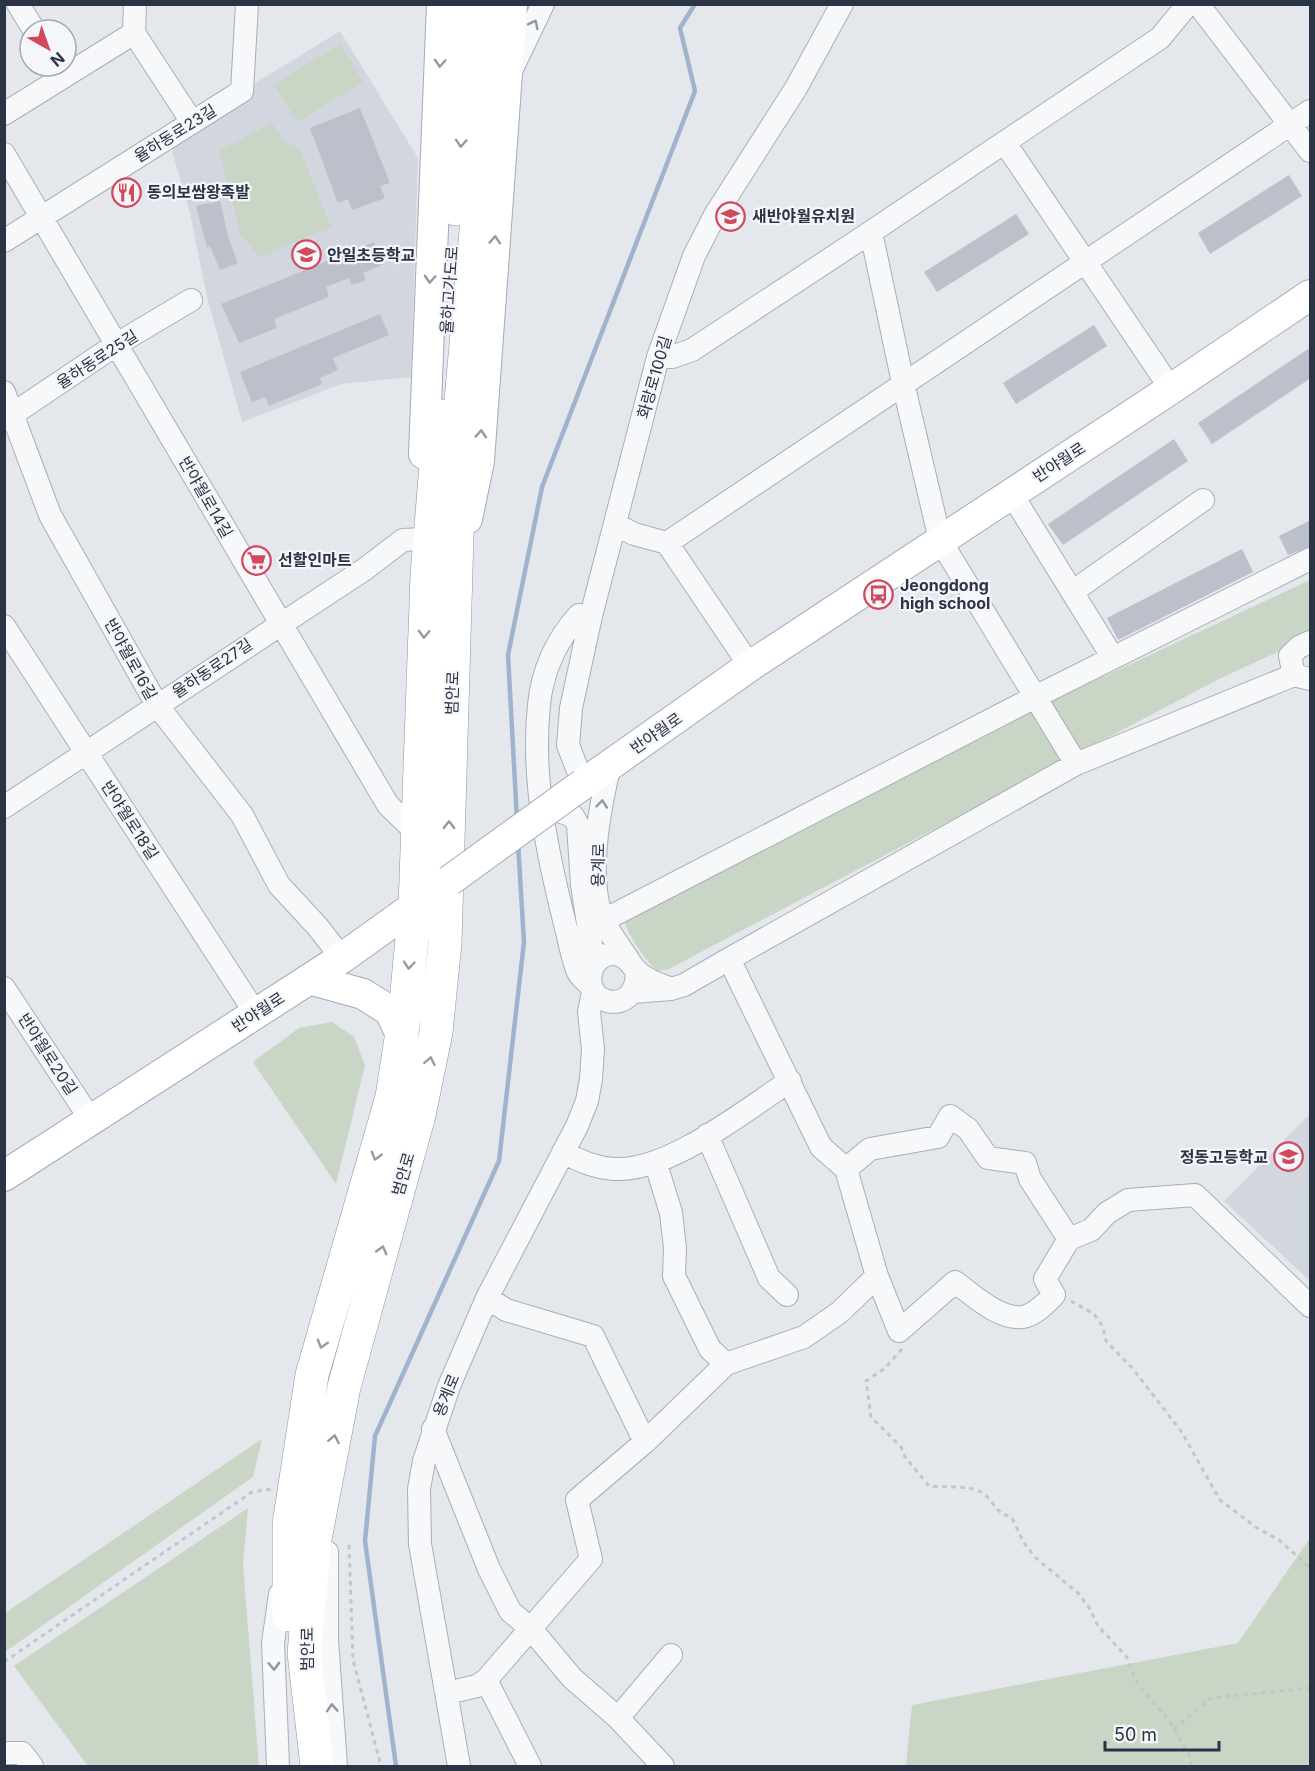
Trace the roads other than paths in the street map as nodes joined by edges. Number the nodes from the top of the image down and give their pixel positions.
1 (18, 4) edge
2 (135, 4) edge
3 (248, 4) edge
4 (442, 4) edge
5 (543, 4) edge
6 (842, 4) edge
7 (1188, 4) edge
8 (1198, 4) edge
9 (489, 13) edge
10 (27, 18) edge
11 (134, 33) junction
12 (78, 63) edge
13 (52, 78) edge
14 (507, 81) junction
15 (1311, 111) edge
16 (4, 114) edge
17 (192, 122) junction
18 (1292, 123) junction
19 (1005, 143) junction
20 (1311, 151) edge
21 (4, 154) edge
22 (43, 216) junction
23 (871, 232) junction
24 (4, 241) edge
25 (1086, 260) junction
26 (1311, 294) edge
27 (191, 300) dead end
28 (117, 344) junction
29 (658, 357) junction
30 (903, 383) junction
31 (1171, 389) junction
32 (4, 392) edge
33 (9, 417) edge
34 (1011, 493) junction
35 (1203, 500) dead end
36 (615, 524) junction
37 (422, 539) junction
38 (940, 540) junction
39 (667, 543) junction
40 (1311, 559) edge
41 (441, 575) junction
42 (1072, 592) junction
43 (591, 616) junction
44 (279, 623) junction
45 (4, 626) edge
46 (1311, 642) edge
47 (1113, 658) junction
48 (750, 666) junction
49 (1302, 677) edge
50 (1037, 696) junction
51 (157, 705) junction
52 (86, 752) junction
53 (1076, 764) junction
54 (610, 765) junction
55 (582, 784) junction
56 (4, 807) edge
57 (550, 808) junction
58 (416, 832) junction
59 (449, 881) junction
60 (415, 906) junction
61 (604, 921) junction
62 (342, 958) junction
63 (729, 959) junction
64 (309, 979) junction
65 (593, 980) junction
66 (631, 980) junction
67 (4, 988) edge
68 (256, 1014) junction
69 (401, 1035) junction
70 (593, 1049) junction
71 (790, 1081) junction
72 (91, 1120) junction
73 (707, 1135) junction
74 (563, 1152) junction
75 (656, 1164) junction
76 (846, 1169) junction
77 (4, 1176) edge
78 (1069, 1239) junction
79 (877, 1276) junction
80 (787, 1295) dead end
81 (487, 1298) junction
82 (1311, 1306) edge
83 (726, 1364) junction
84 (433, 1429) junction
85 (645, 1442) junction
86 (309, 1490) junction
87 (290, 1524) junction
88 (531, 1629) junction
89 (671, 1655) dead end
90 (486, 1680) junction
91 (447, 1693) junction
92 (618, 1718) junction
93 (4, 1753) edge
94 (32, 1767) edge
95 (278, 1767) edge
96 (294, 1767) edge
97 (317, 1767) edge
98 (336, 1767) edge
99 (459, 1767) edge
100 (530, 1767) edge
101 (663, 1767) edge

1 - 10 street
2 - 11 street
3 - 17 street, 율하동로23길
4 -> 37 main road
14 -> 5 street
6 - 29 street, 화랑로100길
7 - 19 street
8 - 18 street
9 - 14 main road
9 - 41 highway, 율하고가도로
11 - 12 street
11 - 17 street
13 - 16 street
41 -> 14 main road
15 - 18 street
17 - 22 street, 율하동로23길
18 - 20 street
18 - 25 street
19 - 23 street
19 - 25 street
21 - 22 street, 반야월로14길
22 - 24 street, 율하동로23길
22 - 28 street, 반야월로14길
23 - 29 street
23 - 30 street
25 - 30 street
25 - 31 street
26 - 31 main road, 반야월로
27 - 28 street, 율하동로25길
28 - 33 street, 율하동로25길
28 - 44 street, 반야월로14길
29 - 36 street, 화랑로100길
30 - 38 street
30 - 39 street
31 - 34 main road, 반야월로
32 - 33 street, 반야월로16길
33 - 51 street, 반야월로16길
34 - 38 main road, 반야월로
34 - 42 street
35 - 42 street
36 - 39 street
36 - 43 street, 화랑로100길
37 - 41 main road
37 - 44 street, 율하동로27길
38 - 48 main road, 반야월로
38 - 50 street
39 - 48 street
40 - 47 street
41 -> 58 highway, 범안로
59 -> 41 highway, 범안로
42 - 47 street
43 - 55 street, 화랑로100길
43 - 65 street
44 - 51 street, 율하동로27길
44 - 58 street, 반야월로14길
45 - 52 street, 반야월로18길
46 - 49 street
47 - 50 street
48 - 54 main road, 반야월로
49 - 53 street
50 - 53 street
50 - 61 street
51 - 52 street, 율하동로27길
51 - 62 street, 반야월로16길
52 - 56 street, 율하동로27길
52 - 68 street, 반야월로18길
53 - 63 street
54 - 55 main road, 반야월로
61 -> 54 street, 용계로
55 - 57 main road, 반야월로, bridge
57 - 59 main road, 반야월로, bridge
57 - 65 street, 용계로
58 - 60 highway, 범안로
59 - 60 main road, 반야월로
86 -> 59 highway, 범안로
60 - 62 main road, 반야월로
60 -> 69 highway, 범안로
61 - 66 street, 용계로
62 - 64 main road, 반야월로
63 - 66 street
63 - 71 street
64 - 68 main road, 반야월로
64 - 69 main road
65 - 66 street
65 - 66 street
65 - 70 street, 용계로
66 - 70 street, 용계로
67 - 72 street, 반야월로20길
68 - 72 main road, 반야월로
69 -> 86 highway, 범안로
70 - 74 street, 용계로
71 - 73 street
71 - 76 street
72 - 77 main road, 반야월로
73 - 75 street
73 - 80 street
74 - 75 street
74 - 81 street, 용계로
75 - 83 street
76 - 78 street
76 - 79 street
78 - 79 street
78 - 82 street
79 - 83 street
81 - 84 street, 용계로
81 - 85 street
83 - 85 street
84 - 88 street
84 - 91 street, 용계로
85 - 88 street
86 - 87 highway, 범안로
86 - 97 highway, 범안로
98 -> 86 street
87 -> 95 street
87 - 96 highway, 범안로
88 - 90 street
88 - 92 street
89 - 92 street
90 - 91 street
90 - 100 street
91 - 99 street, 용계로
92 - 101 street
93 - 94 street

